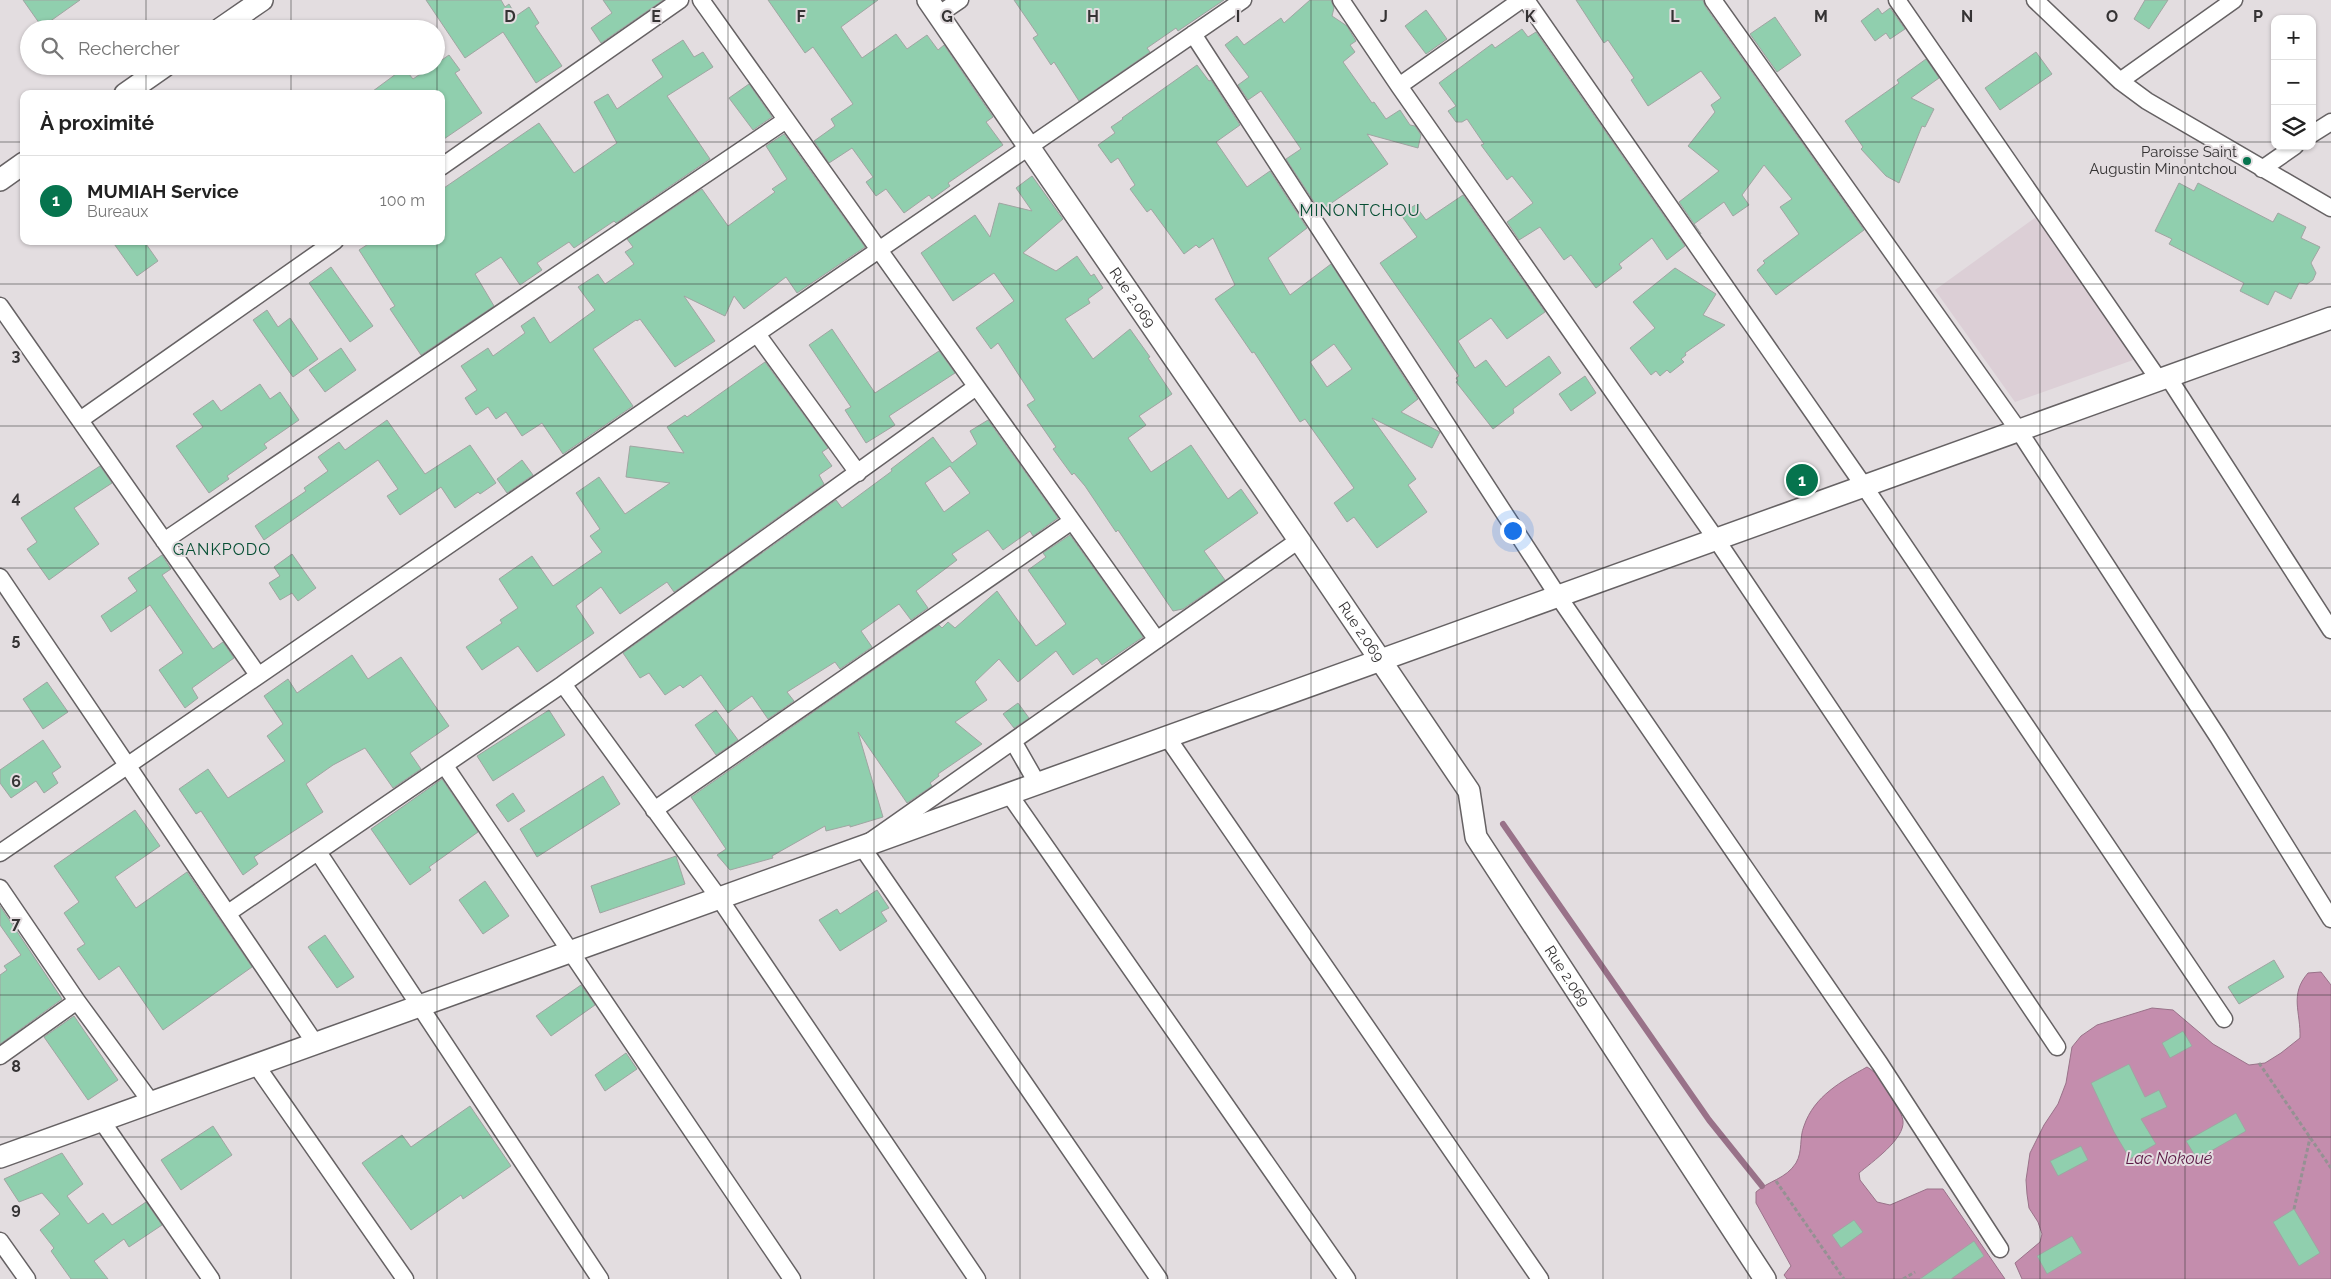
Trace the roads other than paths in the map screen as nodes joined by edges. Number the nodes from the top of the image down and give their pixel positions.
1 (262, 0) edge
2 (680, 0) edge
3 (701, 0) edge
4 (960, 0) edge
5 (1243, 0) edge
6 (1341, 0) edge
7 (1521, 0) edge
8 (1526, 0) edge
9 (1713, 0) edge
10 (1897, 0) edge
11 (2234, 0) edge
12 (2044, 2) edge
13 (933, 8) edge
14 (233, 20) edge
15 (1193, 34) junction
16 (152, 75) edge
17 (2120, 81) junction
18 (1399, 86) junction
19 (131, 90) edge
20 (786, 120) junction
21 (2331, 122) edge
22 (2316, 131) edge
23 (1029, 148) junction
24 (2289, 150) edge
25 (445, 164) edge
26 (2262, 169) junction
27 (2331, 208) edge
28 (329, 245) edge
29 (879, 250) junction
30 (0, 306) edge
31 (2331, 318) edge
32 (757, 334) junction
33 (2163, 379) junction
34 (976, 387) junction
35 (80, 420) junction
36 (2019, 431) junction
37 (858, 473) junction
38 (1864, 486) junction
39 (1072, 521) junction
40 (164, 540) junction
41 (1299, 540) junction
42 (1716, 540) junction
43 (0, 577) edge
44 (1558, 596) junction
45 (2331, 630) edge
46 (1157, 640) junction
47 (1381, 660) junction
48 (258, 675) junction
49 (563, 684) junction
50 (1167, 737) junction
51 (1013, 741) junction
52 (128, 766) junction
53 (445, 766) junction
54 (1038, 783) junction
55 (1009, 794) junction
56 (654, 810) junction
57 (862, 846) junction
58 (318, 852) junction
59 (0, 853) edge
60 (0, 888) edge
61 (719, 898) junction
62 (228, 913) junction
63 (2331, 919) edge
64 (572, 951) junction
65 (77, 1001) junction
66 (420, 1005) junction
67 (2224, 1018) dead end
68 (315, 1043) junction
69 (2057, 1047) dead end
70 (0, 1056) edge
71 (256, 1065) junction
72 (151, 1102) junction
73 (101, 1120) junction
74 (0, 1157) edge
75 (0, 1241) edge
76 (2000, 1249) dead end
77 (26, 1279) edge
78 (211, 1279) edge
79 (405, 1279) edge
80 (600, 1279) edge
81 (792, 1279) edge
82 (977, 1279) edge
83 (1159, 1279) edge
84 (1347, 1279) edge
85 (1540, 1279) edge
86 (1765, 1279) edge

1 - 14 street
2 - 25 street
3 - 20 street
4 - 13 street
5 - 15 street
6 - 18 street
7 - 18 street
8 - 38 street
9 - 36 street
10 - 33 street
11 - 17 street
12 - 17 street
13 - 23 street, Rue 2.069
15 - 23 street
15 - 44 street
16 - 19 street
17 - 26 street
18 - 42 street
20 - 29 street
20 - 40 street
21 - 22 street
23 - 29 street
23 - 41 street, Rue 2.069
24 - 26 street
26 - 27 street
28 - 35 street
29 - 32 street
29 - 34 street
30 - 35 street
31 - 33 street
32 - 37 street
32 - 48 street
33 - 36 street
33 - 45 street
34 - 37 street
34 - 39 street
35 - 40 street
36 - 38 street
36 - 63 street
37 - 49 street
38 - 42 street
38 - 67 street
39 - 46 street
39 - 56 street
40 - 48 street
41 - 46 street
41 - 47 street, Rue 2.069
42 - 44 street
42 - 69 street
43 - 52 street
44 - 47 street
44 - 76 street
46 - 51 street
47 - 50 street
47 - 86 street, Rue 2.069
48 - 52 street
49 - 53 street
49 - 56 street
50 - 54 street
50 - 85 street
51 - 54 street
51 - 57 street
52 - 59 street
52 - 62 street
53 - 58 street
53 - 64 street
54 - 55 street
55 - 57 street
55 - 84 street
56 - 61 street
57 - 61 street
57 - 83 street
58 - 62 street
58 - 66 street
60 - 65 street
61 - 64 street
61 - 82 street
62 - 68 street
64 - 66 street
64 - 81 street
65 - 70 street
65 - 72 street
66 - 68 street
66 - 80 street
68 - 71 street
71 - 72 street
71 - 79 street
72 - 73 street
73 - 74 street
73 - 78 street
75 - 77 street

